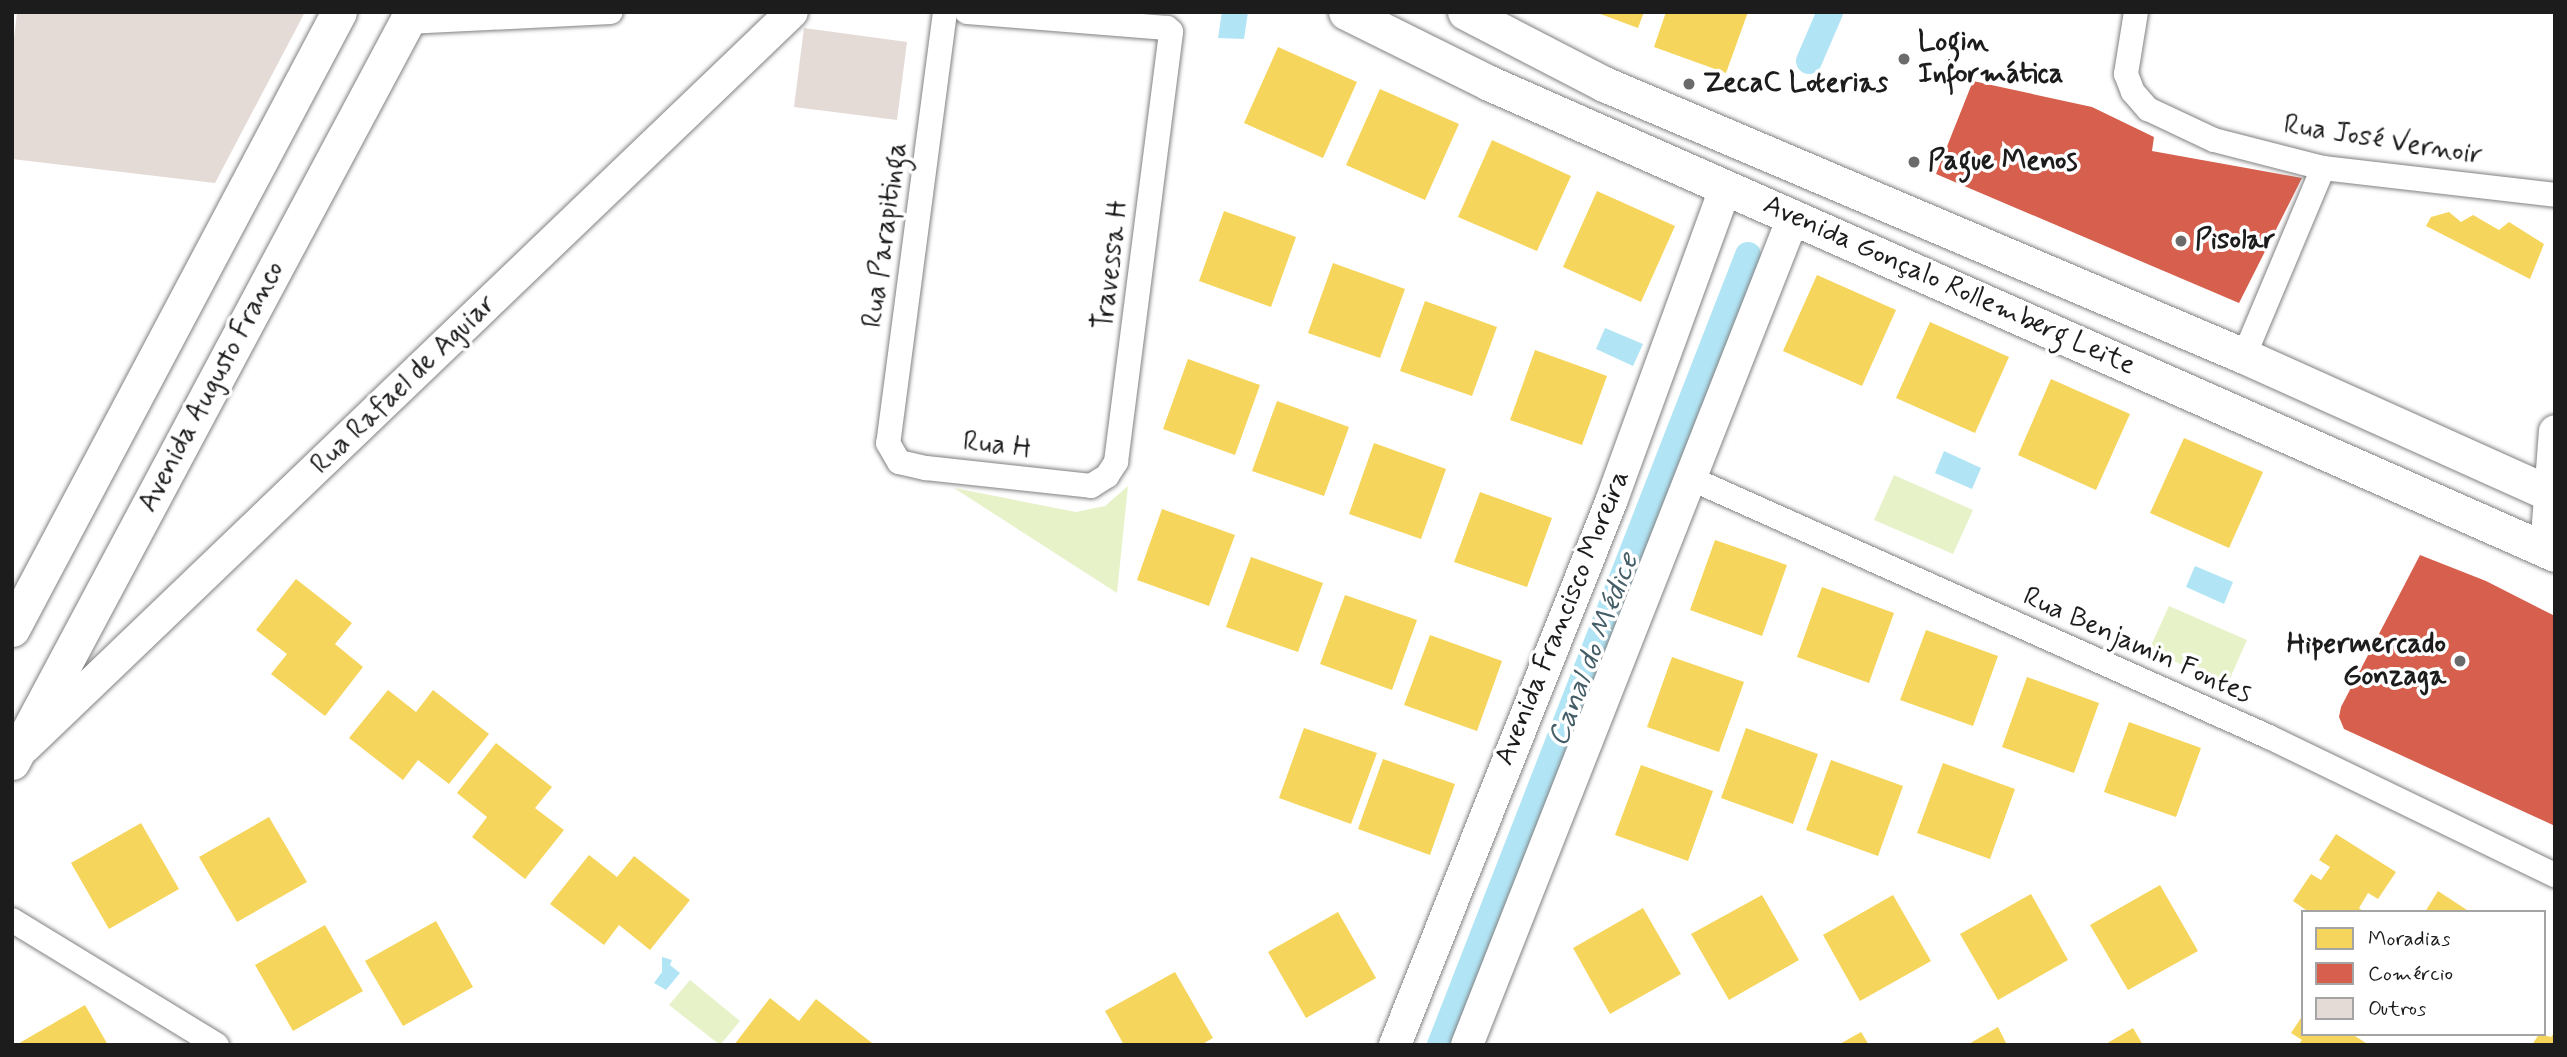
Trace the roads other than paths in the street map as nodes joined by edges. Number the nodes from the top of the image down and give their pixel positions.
1 (340, 12) edge
2 (611, 12) edge
3 (792, 12) edge
4 (945, 12) edge
5 (967, 12) edge
6 (1346, 12) edge
7 (1465, 12) edge
8 (2136, 12) edge
9 (409, 17) edge
10 (1489, 83) junction
11 (1604, 83) junction
12 (2323, 168) junction
13 (1725, 189) junction
14 (2555, 195) edge
15 (1793, 218) junction
16 (2245, 356) junction
17 (2555, 431) edge
18 (898, 462) joint
19 (1692, 480) junction
20 (1091, 486) joint
21 (2551, 495) edge
22 (2551, 552) edge
23 (12, 629) edge
24 (13, 759) edge
25 (2555, 875) edge
26 (12, 920) edge
27 (218, 1045) edge
28 (1395, 1045) edge
29 (1467, 1045) edge

1 - 23 main road
2 - 9 street
3 - 24 street, Rua Rafael de Aguiar
4 - 18 street, Rua Parapitinga
5 - 20 street, Travessa H
6 - 10 main road, Avenida Gonçalo Rollemberg Leite
7 - 11 main road, Avenida Gonçalo Rollemberg Leite
8 - 12 street, Rua José Vernoir
9 - 24 main road, Avenida Augusto Franco
10 - 11 main road
10 - 13 main road, Avenida Gonçalo Rollemberg Leite
11 - 16 main road, Avenida Gonçalo Rollemberg Leite
12 - 14 street, Rua José Vernoir
12 - 16 street
13 - 15 main road, Avenida Gonçalo Rollemberg Leite
13 - 28 street, Avenida Francisco Moreira
15 - 19 street
15 - 22 main road, Avenida Gonçalo Rollemberg Leite
16 - 21 main road, Avenida Gonçalo Rollemberg Leite
17 - 21 street
18 - 20 street, Rua H
19 - 25 street, Rua Benjamin Fontes
19 - 29 street
21 - 22 street
26 - 27 street

